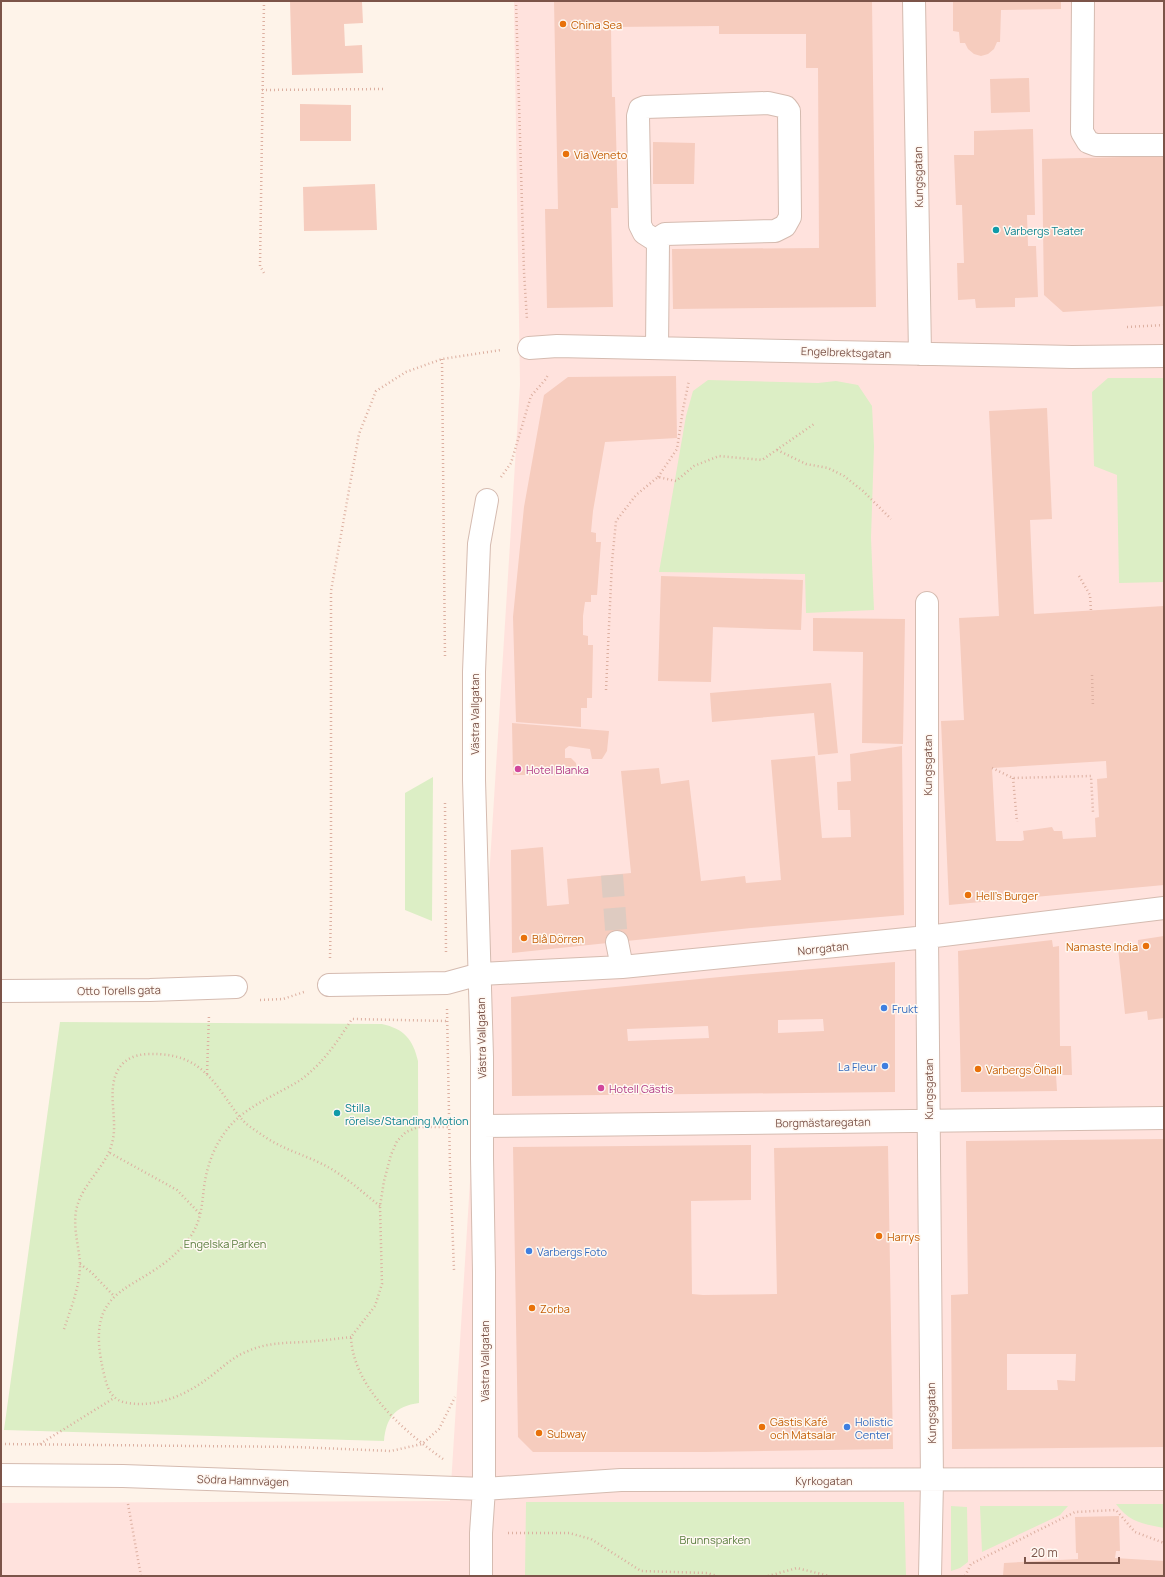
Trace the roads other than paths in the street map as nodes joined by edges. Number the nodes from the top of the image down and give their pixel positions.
1 (914, 1) edge
2 (1083, 1) edge
3 (1164, 145) edge
4 (658, 242) junction
5 (529, 348) road end
6 (657, 348) junction
7 (920, 354) junction
8 (1164, 356) edge
9 (487, 500) road end
10 (927, 603) dead end
11 (1164, 908) edge
12 (927, 937) junction
13 (617, 942) tunnel mouth
14 (622, 967) junction
15 (480, 974) junction
16 (329, 985) road end
17 (236, 987) dead end
18 (1, 991) edge
19 (1164, 1118) edge
20 (928, 1121) junction
21 (482, 1126) junction
22 (1, 1475) edge
23 (1164, 1479) edge
24 (932, 1481) junction
25 (484, 1488) junction
26 (481, 1576) edge
27 (930, 1576) edge

1 - 7 street, Kungsgatan
2 - 3 street
4 - 4 street
4 - 6 street
5 - 6 street, Engelbrektsgatan
6 - 7 street, Engelbrektsgatan
7 - 8 street, Engelbrektsgatan
9 - 15 street, Västra Vallgatan
10 - 12 street, Kungsgatan
11 - 12 street, Norrgatan
12 - 14 street, Norrgatan
12 - 20 street, Kungsgatan
13 - 14 street
14 - 15 street, Norrgatan
15 - 16 street
15 - 21 street, Västra Vallgatan
17 - 18 street, Otto Torells gata
19 - 20 street, Borgmästaregatan
20 - 21 street, Borgmästaregatan
20 - 24 street, Kungsgatan
21 - 25 street, Västra Vallgatan
22 - 25 street, Södra Hamnvägen
23 - 24 street, Kyrkogatan
24 - 25 street, Kyrkogatan
24 - 27 street, Kungsgatan
25 - 26 street, Västra Vallgatan

